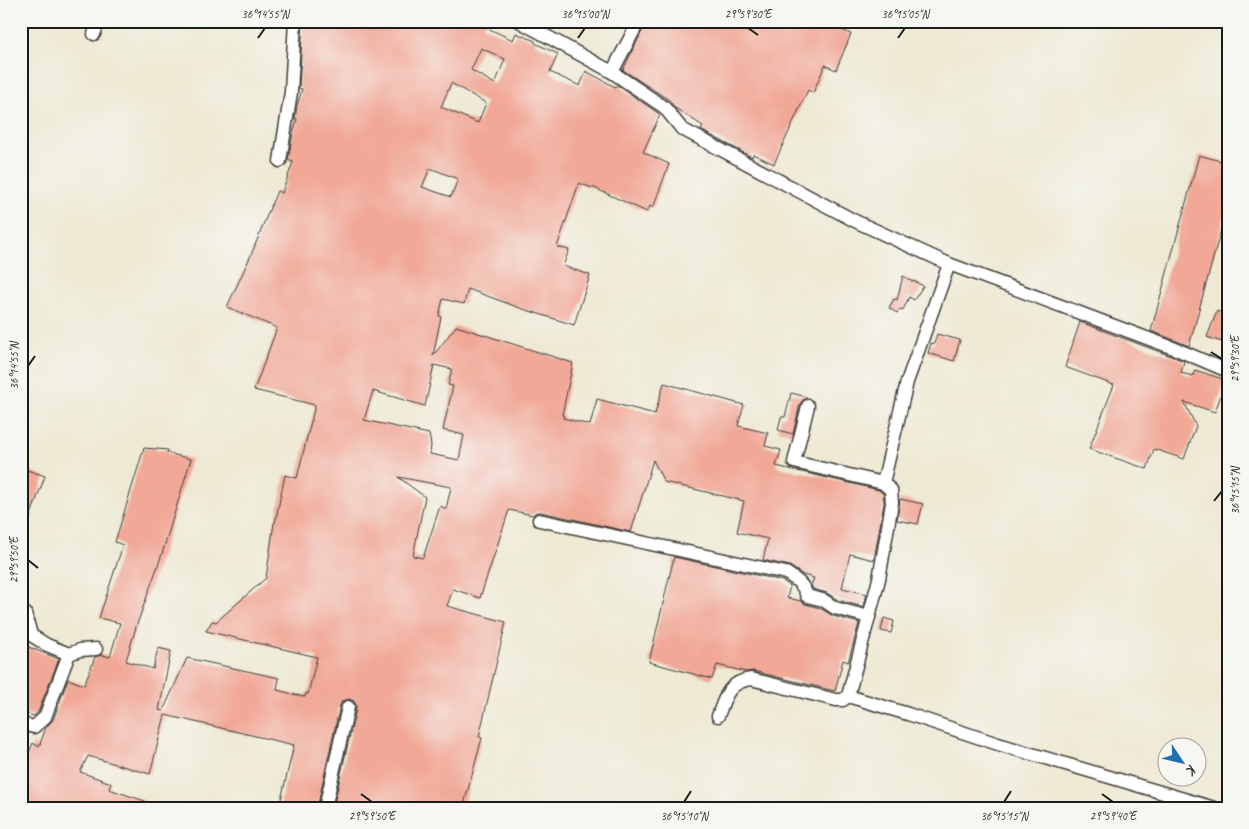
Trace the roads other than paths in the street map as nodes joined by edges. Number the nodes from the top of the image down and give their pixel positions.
1 (99, 21) edge
2 (295, 21) edge
3 (519, 21) edge
4 (639, 21) edge
5 (94, 34) dead end
6 (612, 72) junction
7 (280, 161) dead end
8 (949, 264) junction
9 (1228, 371) edge
10 (808, 406) dead end
11 (883, 483) junction
12 (539, 520) dead end
13 (25, 614) dead end
14 (869, 617) junction
15 (96, 648) dead end
16 (69, 654) junction
17 (848, 696) junction
18 (348, 707) dead end
19 (718, 716) dead end
20 (21, 724) edge
21 (1170, 802) edge
22 (324, 808) edge
23 (1214, 808) edge

1 - 5 street
2 - 7 street
3 - 6 street
4 - 6 street
6 - 8 street
8 - 9 street
8 - 11 street
10 - 11 street
11 - 14 street
12 - 14 street
13 - 16 street
14 - 17 street
15 - 16 street
16 - 20 street
17 - 19 street
17 - 21 street
18 - 22 street
21 - 23 street

